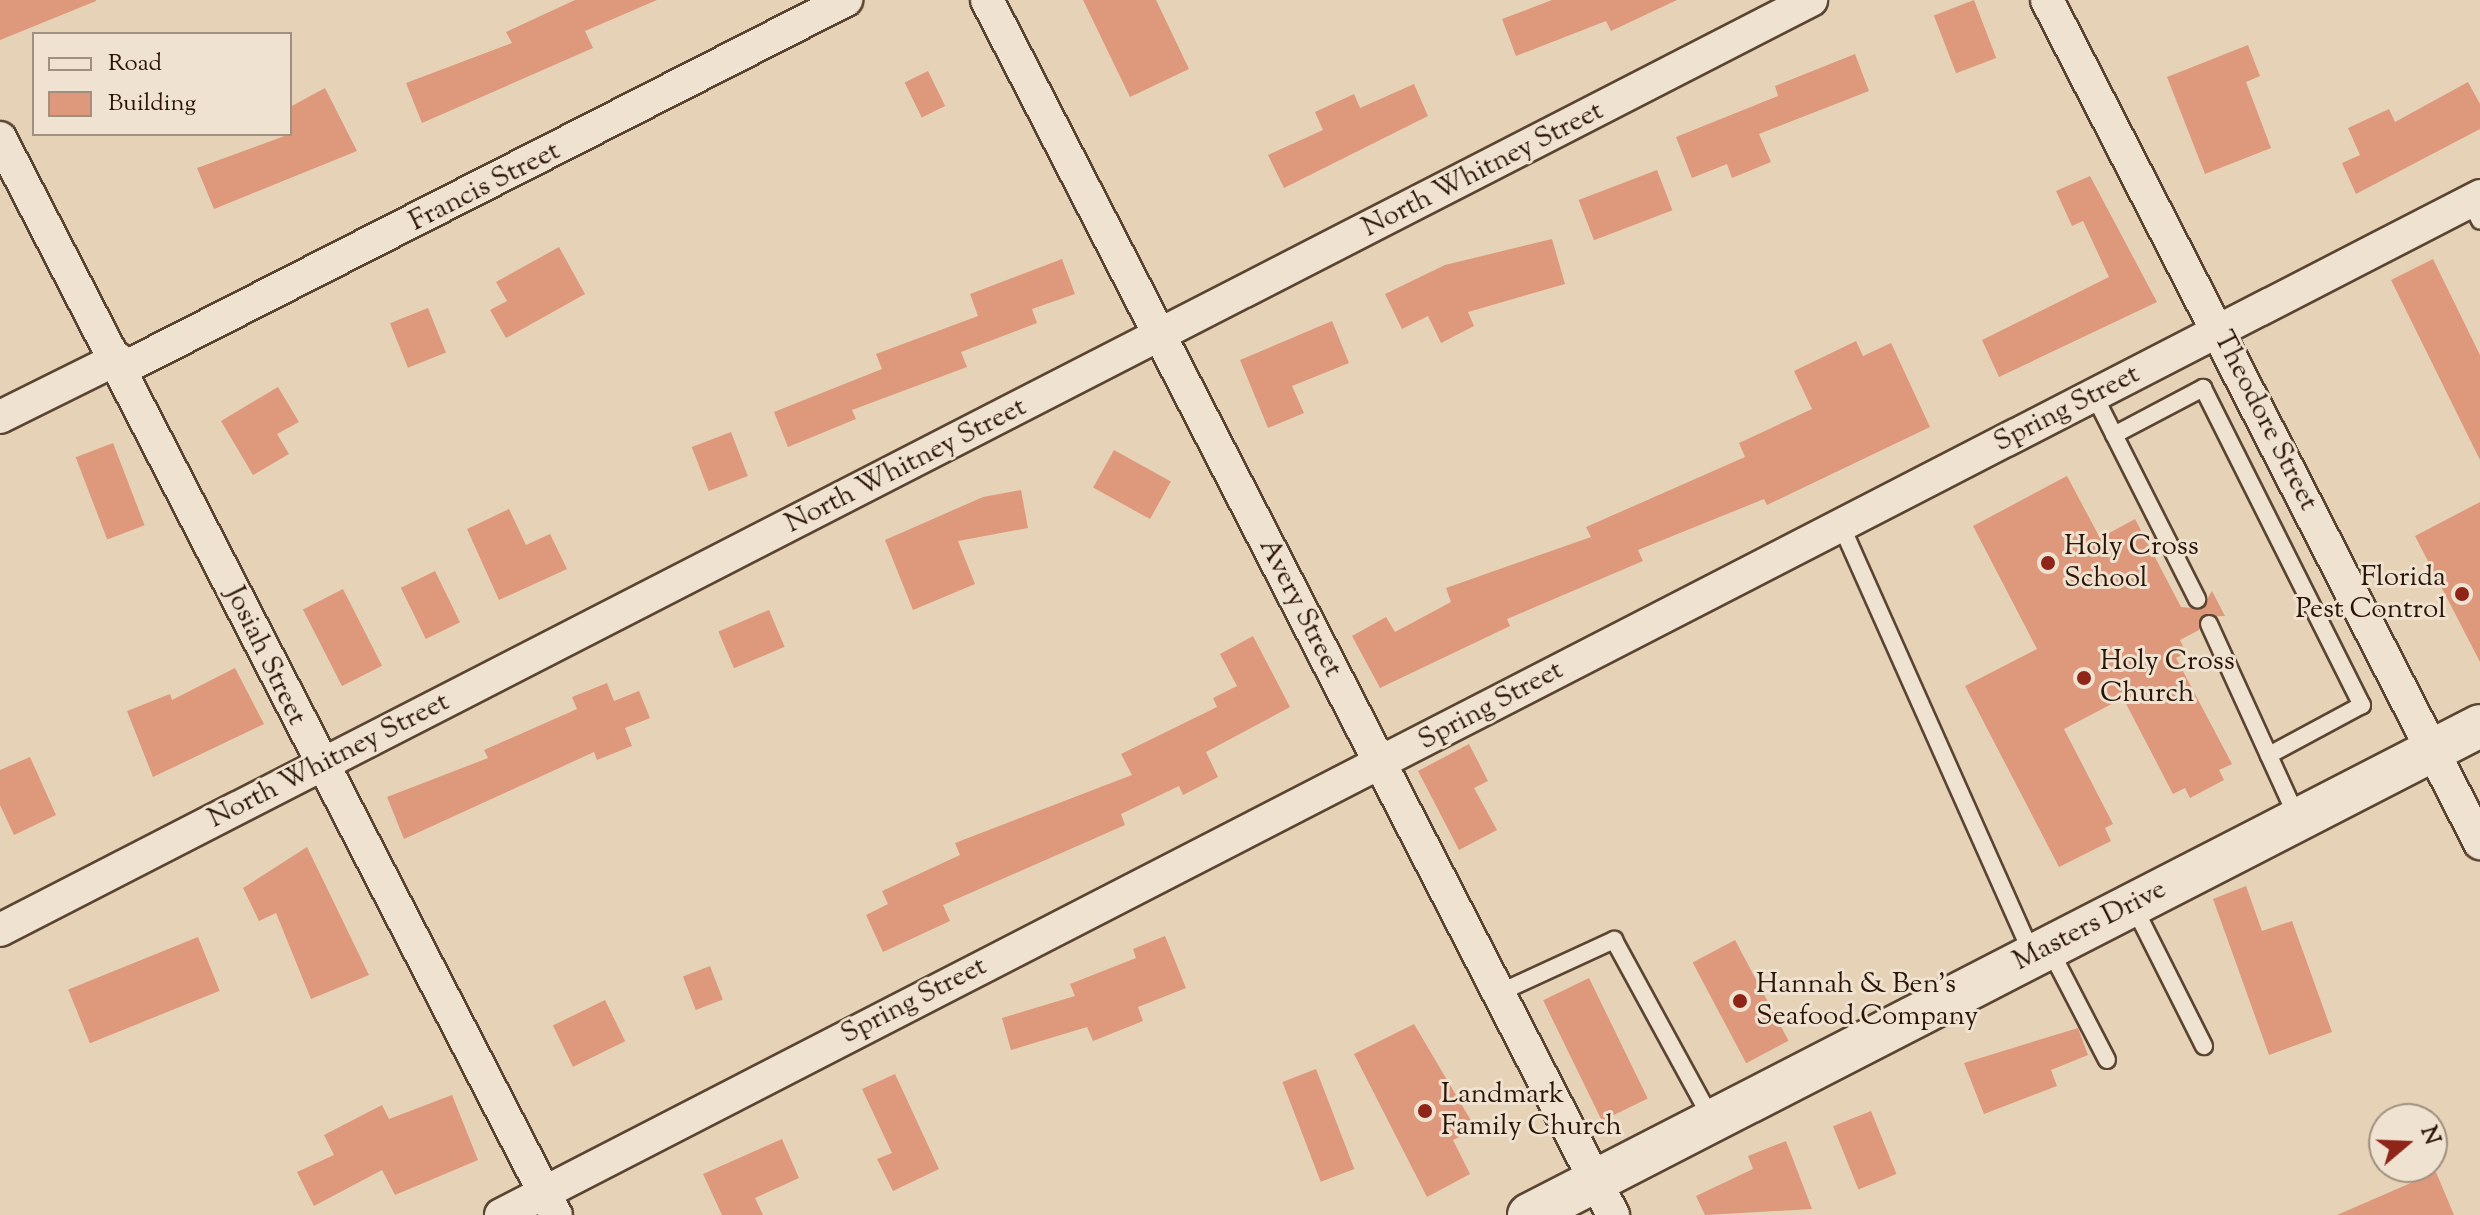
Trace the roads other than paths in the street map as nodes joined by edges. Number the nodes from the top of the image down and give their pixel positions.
1 (846, 0) edge
2 (987, 0) edge
3 (1811, 0) edge
4 (2047, 0) edge
5 (0, 138) edge
6 (2477, 206) edge
7 (2220, 333) junction
8 (1160, 336) junction
9 (120, 364) junction
10 (2094, 395) junction
11 (0, 417) edge
12 (2114, 435) junction
13 (1841, 525) junction
14 (2197, 599) dead end
15 (2209, 624) dead end
16 (2480, 726) edge
17 (2434, 750) junction
18 (2269, 755) junction
19 (1381, 764) junction
20 (319, 766) junction
21 (2298, 819) junction
22 (2480, 843) edge
23 (2132, 904) junction
24 (0, 930) edge
25 (2041, 951) junction
26 (1499, 993) junction
27 (2204, 1046) dead end
28 (2107, 1060) dead end
29 (1712, 1120) junction
30 (1604, 1198) edge
31 (550, 1204) edge
32 (501, 1215) edge
33 (1529, 1215) edge

1 - 9 street, Francis Street
2 - 8 street, Avery Street
3 - 8 street, North Whitney Street
4 - 7 street, Theodore Street
5 - 9 street, Josiah Street
6 - 7 street, Spring Street
7 - 10 street, Spring Street
7 - 17 street, Theodore Street
8 - 19 street, Avery Street
8 - 20 street, North Whitney Street
9 - 11 street, Francis Street
9 - 20 street, Josiah Street
10 - 12 lane
10 - 13 street, Spring Street
12 - 14 lane
12 - 18 lane
13 - 19 street, Spring Street
13 - 25 lane
15 - 18 lane
16 - 17 street, Masters Drive
17 - 21 street, Masters Drive
17 - 22 street, Theodore Street
18 - 21 lane
19 - 26 street, Avery Street
19 - 31 street, Spring Street
20 - 24 street, North Whitney Street
20 - 31 street, Josiah Street
21 - 23 street, Masters Drive
23 - 25 street, Masters Drive
23 - 27 lane
25 - 28 lane
25 - 29 street, Masters Drive
26 - 29 lane
26 - 30 street, Avery Street
29 - 30 street, Masters Drive
30 - 33 street, Masters Drive
31 - 32 street, Spring Street

